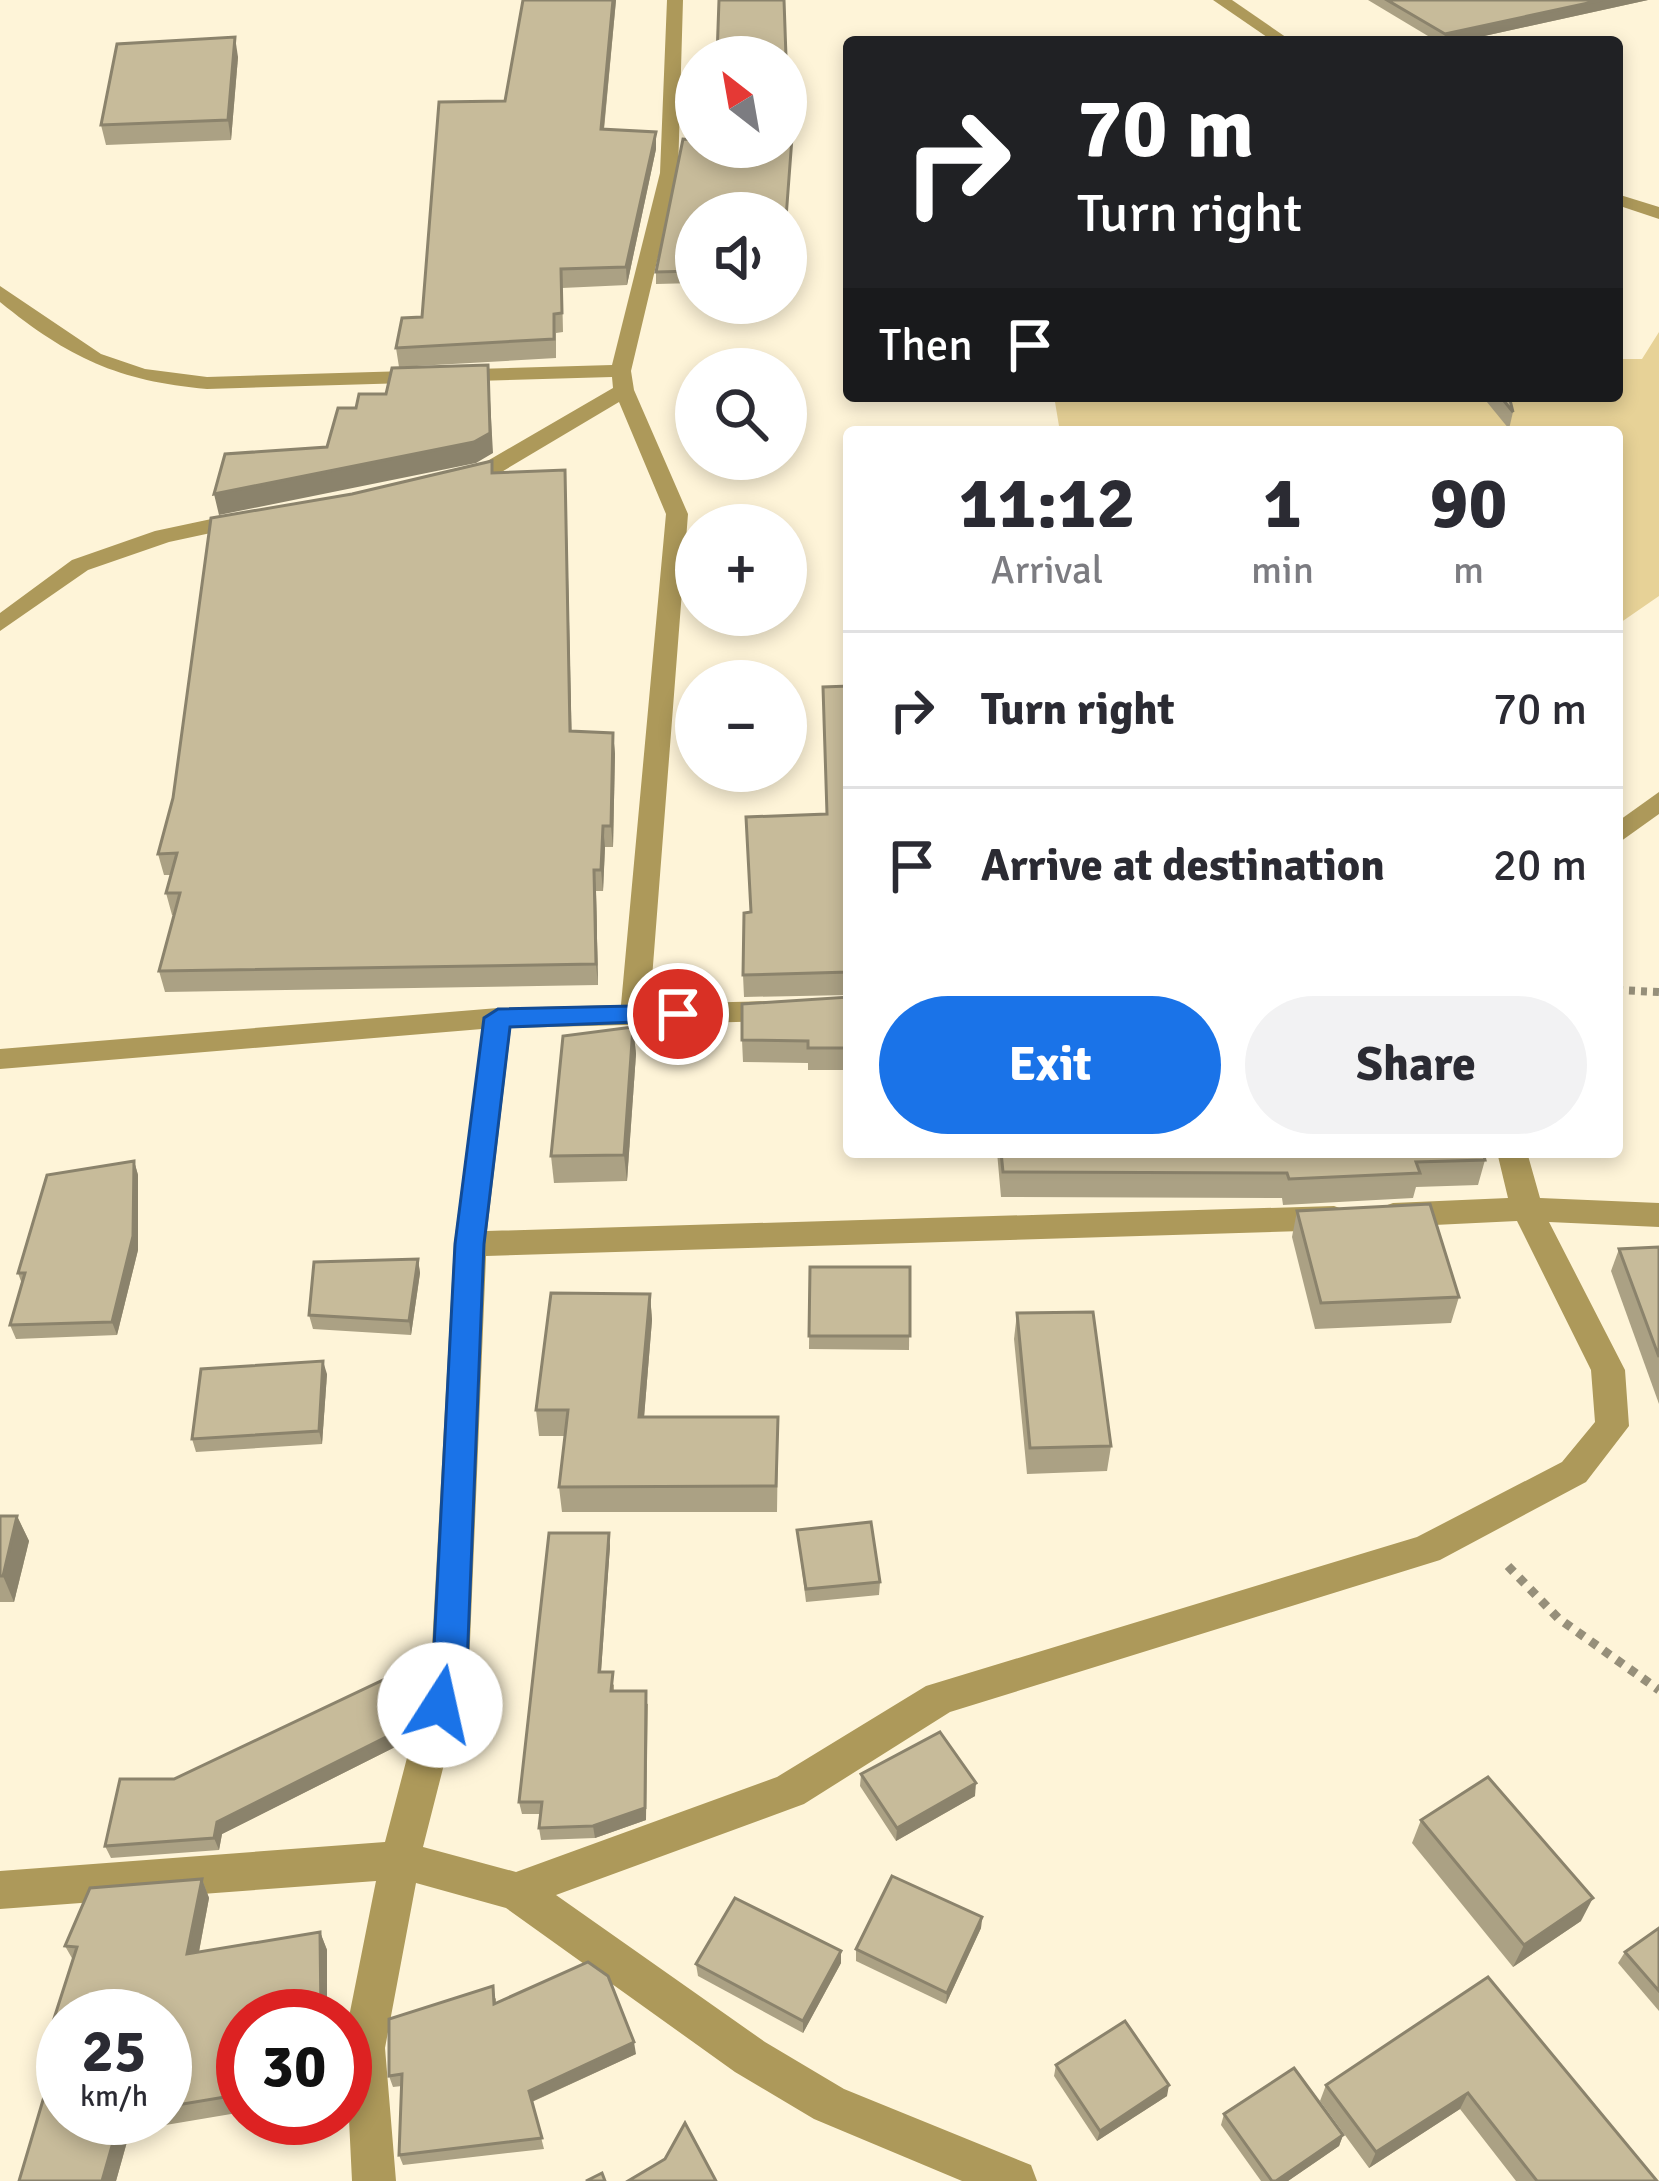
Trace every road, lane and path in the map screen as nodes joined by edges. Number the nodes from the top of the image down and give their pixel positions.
1 (675, 0) edge
2 (1222, 0) edge
3 (1276, 36) edge
4 (1623, 201) edge
5 (1659, 213) edge
6 (0, 292) edge
7 (622, 381) junction
8 (437, 485) edge
9 (284, 513) edge
10 (0, 624) edge
11 (1659, 800) edge
12 (1623, 831) edge
13 (1623, 990) edge
14 (1659, 992) edge
15 (843, 1009) edge
16 (635, 1015) junction
17 (498, 1018) junction
18 (0, 1059) edge
19 (1514, 1158) edge
20 (1527, 1209) junction
21 (1659, 1215) edge
22 (470, 1244) junction
23 (1472, 1528) junction
24 (1659, 1690) edge
25 (400, 1860) junction
26 (0, 1890) edge
27 (516, 1891) junction
28 (374, 2181) edge
29 (1015, 2181) edge

1 - 7 street
2 - 3 street
4 - 5 street
6 - 7 street
7 - 8 street
7 - 16 street
9 - 10 street
11 - 12 street
13 - 14 path
15 - 16 street
16 - 17 street
17 - 18 street
17 - 22 street
19 - 20 street
20 - 21 street
20 - 22 street
20 - 23 street
22 - 25 street
23 - 24 path
23 - 27 street
25 - 26 street
25 - 27 street
25 - 28 street
27 - 29 street

